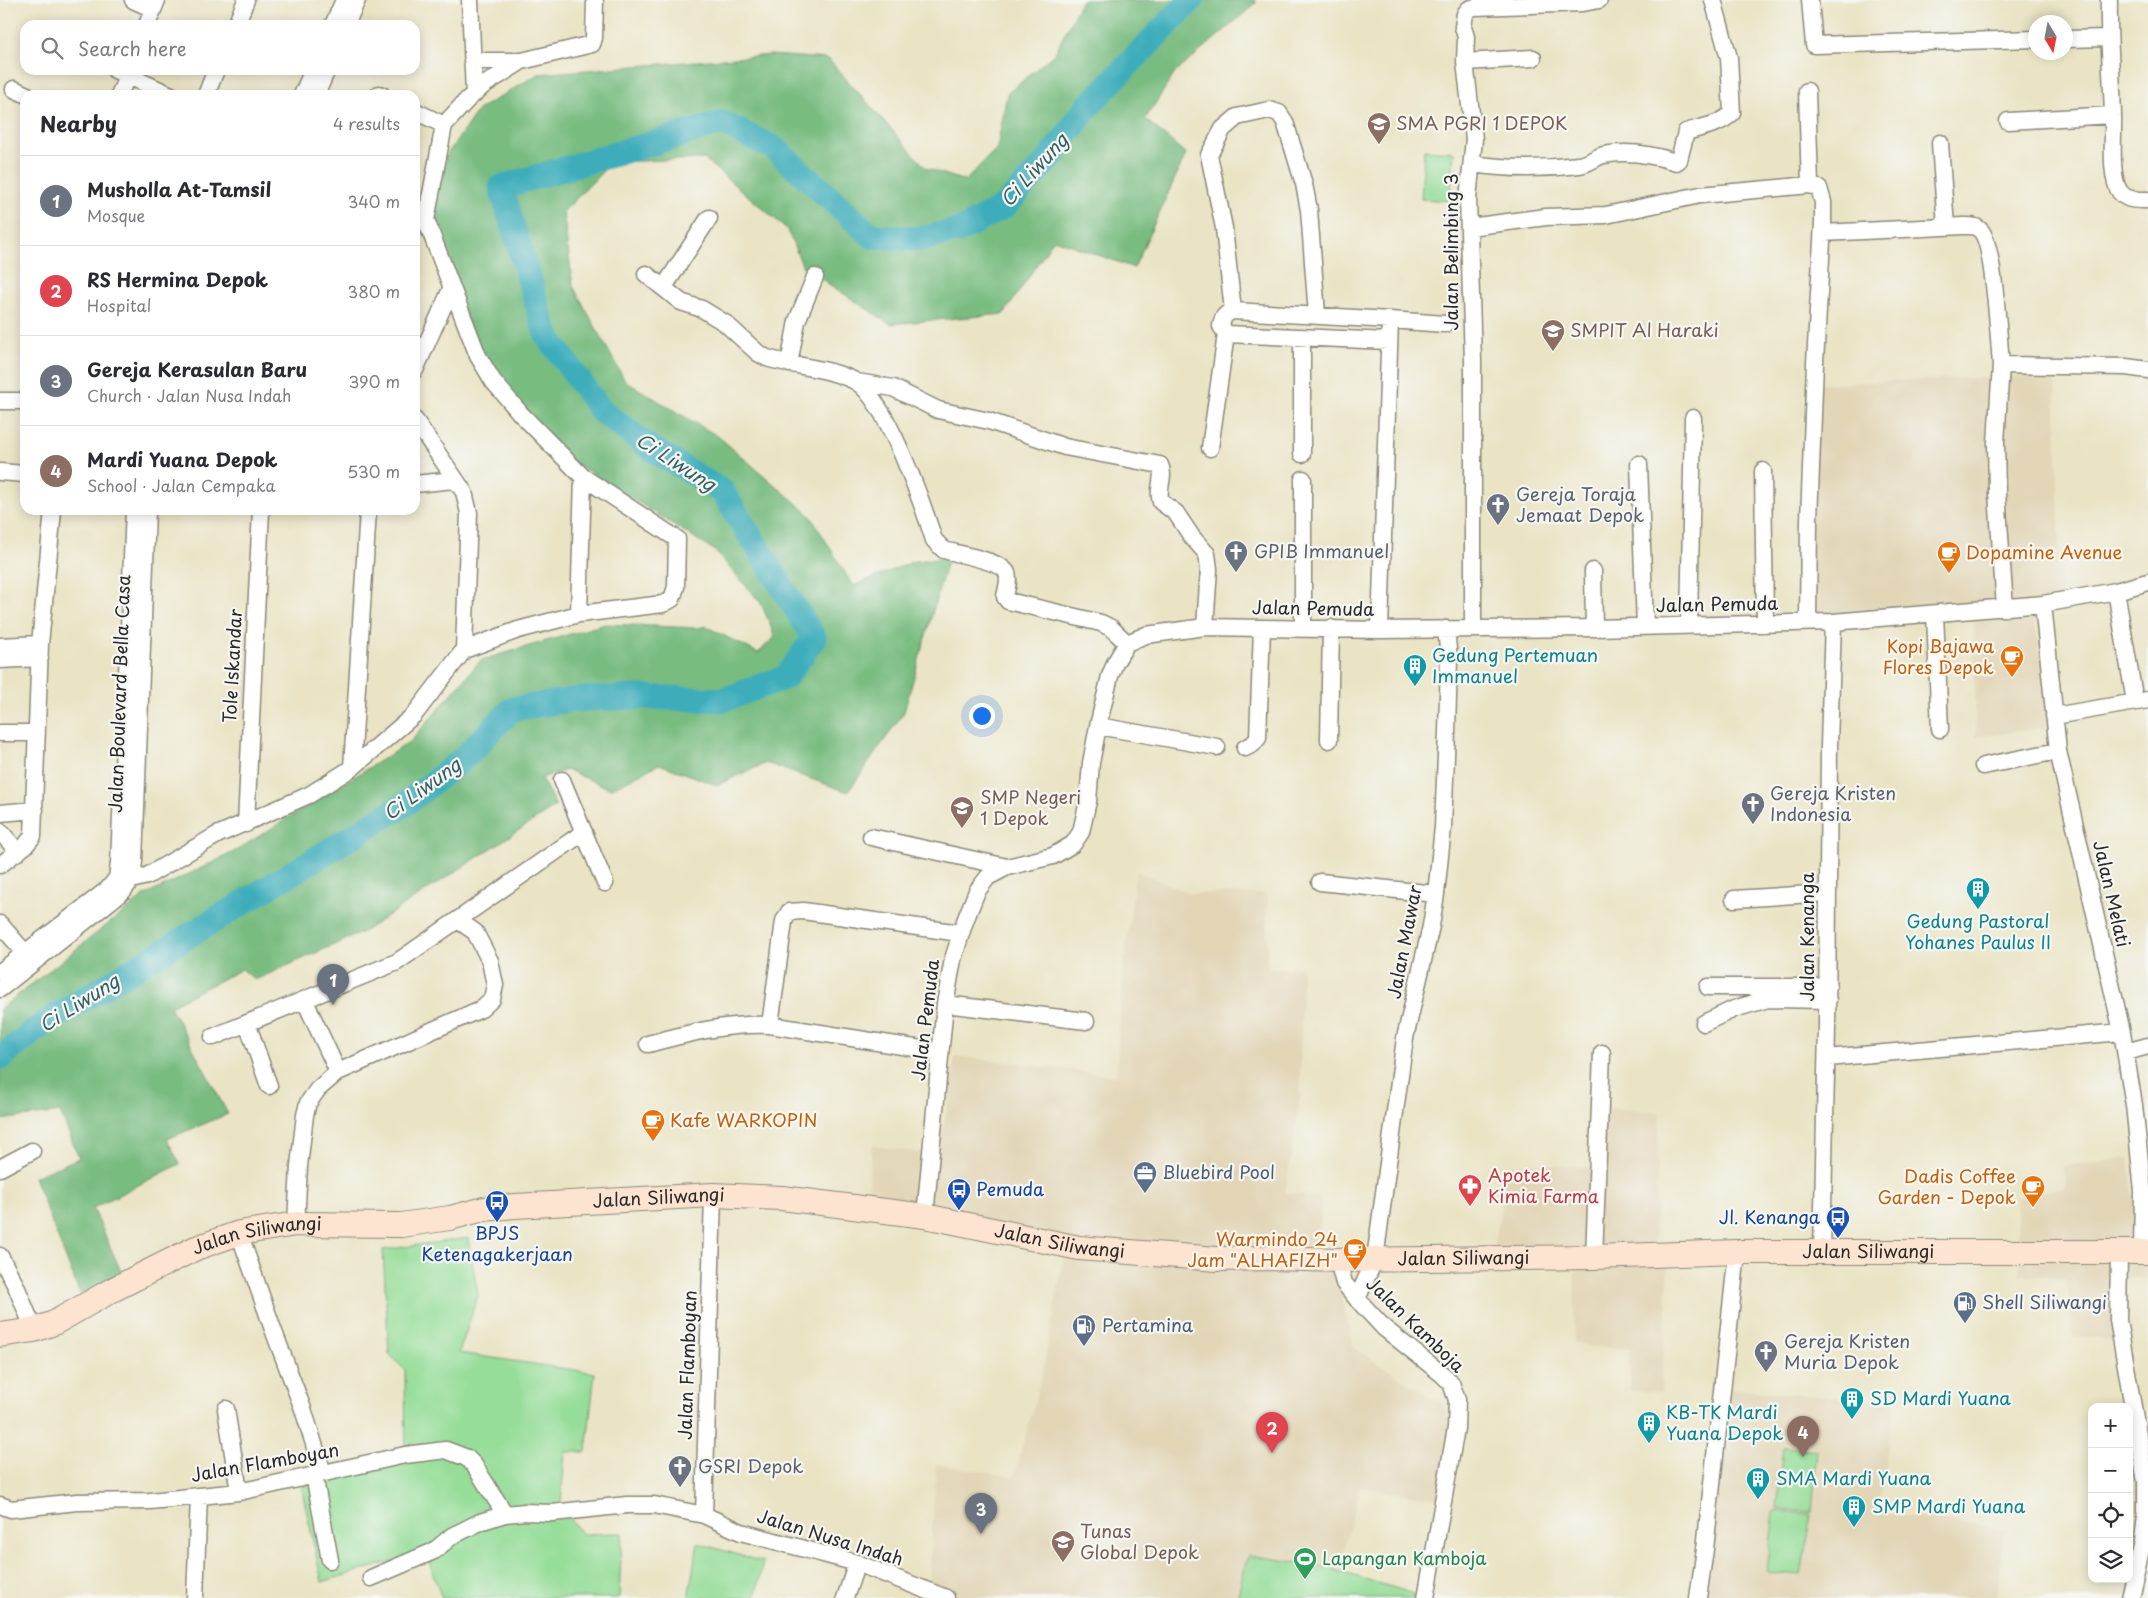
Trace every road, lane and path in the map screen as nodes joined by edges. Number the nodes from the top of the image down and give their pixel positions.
1 (133, 0) edge
2 (246, 0) edge
3 (344, 0) edge
4 (357, 0) edge
5 (470, 0) edge
6 (595, 0) edge
7 (1598, 0) edge
8 (1713, 0) edge
9 (1810, 0) edge
10 (2109, 0) edge
11 (155, 4) edge
12 (149, 20) edge
13 (238, 20) edge
14 (334, 20) edge
15 (348, 20) edge
16 (2108, 38) junction
17 (2028, 39) edge
18 (2073, 39) edge
19 (1533, 58) dead end
20 (472, 61) junction
21 (522, 61) junction
22 (1465, 62) junction
23 (123, 75) edge
24 (130, 75) edge
25 (214, 75) edge
26 (311, 75) edge
27 (324, 75) edge
28 (120, 90) edge
29 (161, 90) edge
30 (208, 90) edge
31 (304, 90) edge
32 (318, 90) edge
33 (1807, 91) dead end
34 (474, 94) junction
35 (420, 113) edge
36 (2114, 115) junction
37 (2008, 121) dead end
38 (444, 125) junction
39 (1940, 143) dead end
40 (1472, 164) junction
41 (1810, 185) junction
42 (2148, 200) edge
43 (420, 218) edge
44 (709, 218) dead end
45 (1469, 227) junction
46 (1946, 227) junction
47 (1823, 233) junction
48 (646, 274) dead end
49 (815, 277) dead end
50 (662, 286) junction
51 (452, 289) junction
52 (1233, 311) junction
53 (1317, 315) junction
54 (1390, 320) junction
55 (1446, 324) dead end
56 (1226, 334) junction
57 (1302, 337) junction
58 (1389, 342) junction
59 (420, 359) edge
60 (789, 364) junction
61 (2001, 365) junction
62 (2148, 370) edge
63 (857, 382) junction
64 (0, 401) edge
65 (20, 401) edge
66 (1693, 418) dead end
67 (420, 428) edge
68 (1210, 448) dead end
69 (1302, 454) dead end
70 (1639, 464) dead end
71 (1762, 471) dead end
72 (0, 472) edge
73 (20, 474) edge
74 (583, 477) junction
75 (1303, 479) dead end
76 (454, 480) junction
77 (420, 483) edge
78 (53, 515) edge
79 (134, 515) edge
80 (148, 515) edge
81 (261, 515) edge
82 (368, 515) edge
83 (1593, 571) dead end
84 (2148, 582) edge
85 (2116, 591) junction
86 (2043, 604) junction
87 (2005, 608) junction
88 (579, 614) junction
89 (1935, 614) junction
90 (1808, 622) junction
91 (1833, 622) junction
92 (1765, 624) junction
93 (1689, 625) junction
94 (1645, 626) junction
95 (1205, 627) junction
96 (1303, 627) junction
97 (1262, 628) junction
98 (1331, 628) junction
99 (1472, 628) junction
100 (1594, 628) junction
101 (1446, 629) junction
102 (1380, 630) junction
103 (1127, 643) junction
104 (0, 646) edge
105 (464, 650) junction
106 (40, 651) junction
107 (0, 660) edge
108 (2141, 701) edge
109 (2054, 716) junction
110 (1098, 726) junction
111 (1940, 730) dead end
112 (37, 732) junction
113 (0, 733) edge
114 (1329, 740) dead end
115 (1217, 747) dead end
116 (1245, 748) dead end
117 (2058, 751) junction
118 (1983, 766) dead end
119 (352, 768) junction
120 (562, 780) dead end
121 (34, 810) junction
122 (0, 814) edge
123 (246, 824) junction
124 (0, 831) edge
125 (584, 832) junction
126 (870, 836) dead end
127 (18, 852) junction
128 (0, 865) edge
129 (1007, 867) junction
130 (124, 879) junction
131 (1320, 882) dead end
132 (605, 883) dead end
133 (1827, 893) junction
134 (1436, 894) junction
135 (1734, 899) dead end
136 (458, 921) junction
137 (0, 924) edge
138 (960, 933) junction
139 (29, 957) junction
140 (0, 972) edge
141 (1708, 987) dead end
142 (0, 989) edge
143 (1828, 994) junction
144 (305, 1001) junction
145 (945, 1004) junction
146 (1086, 1021) dead end
147 (1704, 1023) dead end
148 (247, 1024) junction
149 (770, 1025) junction
150 (2122, 1032) junction
151 (213, 1037) dead end
152 (648, 1044) dead end
153 (2148, 1046) edge
154 (940, 1052) junction
155 (2126, 1052) junction
156 (1602, 1054) dead end
157 (1827, 1058) junction
158 (338, 1072) junction
159 (269, 1086) dead end
160 (32, 1151) dead end
161 (0, 1168) edge
162 (2146, 1190) edge
163 (713, 1195) junction
164 (925, 1216) junction
165 (296, 1224) junction
166 (239, 1232) junction
167 (1737, 1252) junction
168 (1822, 1252) junction
169 (2136, 1252) edge
170 (0, 1256) edge
171 (1594, 1257) junction
172 (1375, 1259) junction
173 (1341, 1260) junction
174 (1357, 1300) junction
175 (34, 1330) junction
176 (0, 1336) edge
177 (226, 1410) dead end
178 (318, 1474) junction
179 (239, 1492) junction
180 (200, 1496) junction
181 (0, 1505) edge
182 (505, 1514) junction
183 (704, 1515) junction
184 (330, 1560) dead end
185 (856, 1563) junction
186 (372, 1578) dead end
187 (196, 1598) edge
188 (845, 1598) edge
189 (946, 1598) edge
190 (1426, 1598) edge
191 (1698, 1598) edge
192 (2130, 1598) edge

1 - 11 street
2 - 13 street
3 - 14 street
4 - 15 street
5 - 20 street
6 - 21 street
7 - 22 street, Jalan Belimbing 3
8 - 40 street
9 - 17 street
10 - 16 street
11 - 12 street
16 - 18 street
16 - 36 street
19 - 22 street
20 - 21 street
20 - 34 street
21 - 34 street
22 - 40 street, Jalan Belimbing 3
23 - 28 street
24 - 29 street
25 - 30 street
26 - 31 street
27 - 32 street
33 - 41 street
34 - 38 street
35 - 38 street
36 - 37 street
36 - 42 street
38 - 43 street
39 - 46 street
40 - 45 street, Jalan Belimbing 3
41 - 45 street
41 - 47 street
43 - 51 street
44 - 50 street
45 - 99 street, Jalan Belimbing 3
46 - 47 street
46 - 61 street
47 - 90 street
48 - 50 street
49 - 60 street
50 - 60 street
51 - 59 street
51 - 74 street
52 - 53 street
52 - 53 street
52 - 56 street
53 - 54 street
54 - 55 street
54 - 58 street
56 - 57 street
56 - 68 street
57 - 58 street
57 - 69 street
58 - 102 street
60 - 63 street
61 - 62 street
61 - 87 street
63 - 95 street
63 - 103 street
64 - 65 street
66 - 93 street
67 - 76 street
70 - 94 street
71 - 92 street
72 - 73 street
74 - 88 street
74 - 88 street
75 - 96 street
76 - 77 street
76 - 105 street
78 - 106 street
79 - 130 street, Jalan Boulevard Bella Casa
80 - 130 street, Jalan Boulevard Bella Casa
81 - 123 street, Tole Iskandar
82 - 119 street
83 - 100 street
84 - 85 street, Jalan Pemuda
85 - 86 street, Jalan Pemuda
85 - 108 street
86 - 87 street, Jalan Pemuda
86 - 109 street, Jalan Melati
87 - 89 street, Jalan Pemuda
88 - 105 street
89 - 91 street, Jalan Pemuda
89 - 111 street
90 - 91 street, Jalan Pemuda
90 - 92 street, Jalan Pemuda
91 - 133 street, Jalan Kenanga
92 - 93 street, Jalan Pemuda
93 - 94 street, Jalan Pemuda
94 - 100 street, Jalan Pemuda
95 - 97 street, Jalan Pemuda
95 - 103 street, Jalan Pemuda
96 - 97 street, Jalan Pemuda
96 - 98 street, Jalan Pemuda
97 - 116 street
98 - 102 street, Jalan Pemuda
98 - 114 street
99 - 100 street, Jalan Pemuda
99 - 101 street, Jalan Pemuda
101 - 102 street, Jalan Pemuda
101 - 134 street, Jalan Mawar
103 - 110 street, Jalan Pemuda
104 - 106 street
105 - 119 street
106 - 107 street
106 - 112 street
108 - 109 street
109 - 117 street, Jalan Melati
110 - 115 street
110 - 129 street, Jalan Pemuda
112 - 113 street
112 - 121 street
117 - 118 street
117 - 150 street, Jalan Melati
119 - 123 street
120 - 125 street
121 - 122 street
121 - 127 street
123 - 130 street
124 - 127 street
125 - 132 street
125 - 136 street
126 - 129 street
127 - 128 street
129 - 138 street, Jalan Pemuda
130 - 139 street
131 - 134 street
133 - 135 street
133 - 143 street, Jalan Kenanga
134 - 172 street, Jalan Mawar
136 - 144 street
136 - 158 street
137 - 139 street
138 - 145 street, Jalan Pemuda
138 - 149 street
139 - 140 street
139 - 142 street
141 - 143 street
143 - 147 street
143 - 157 street, Jalan Kenanga
144 - 148 street
144 - 158 street
145 - 146 street
145 - 154 street, Jalan Pemuda
148 - 151 street
148 - 159 street
149 - 152 street
149 - 154 street
150 - 155 street, Jalan Melati
150 - 157 street
153 - 155 street
154 - 164 street, Jalan Pemuda
155 - 162 street, Jalan Melati
156 - 171 street
157 - 168 street, Jalan Kenanga
158 - 165 street
160 - 161 street
162 - 169 street, Jalan Melati
163 - 164 main road, Jalan Siliwangi
163 - 165 main road, Jalan Siliwangi
163 - 183 street, Jalan Flamboyan
164 - 173 main road, Jalan Siliwangi
165 - 166 main road, Jalan Siliwangi
166 - 175 main road, Jalan Siliwangi
166 - 178 street
167 - 168 main road, Jalan Siliwangi
167 - 171 main road, Jalan Siliwangi
167 - 191 street
168 - 169 main road, Jalan Siliwangi
169 - 192 street, Jalan Melati
170 - 175 street
171 - 172 main road, Jalan Siliwangi
172 - 173 main road, Jalan Siliwangi
172 - 174 street, Jalan Mawar
173 - 174 street, Jalan Kamboja
174 - 190 street, Jalan Kamboja
175 - 176 main road, Jalan Siliwangi
177 - 179 street
178 - 179 street, Jalan Flamboyan
178 - 182 street, Jalan Flamboyan
178 - 184 street
179 - 180 street, Jalan Flamboyan
180 - 181 street, Jalan Flamboyan
180 - 187 street
182 - 183 street
182 - 186 street
183 - 185 street, Jalan Nusa Indah
185 - 188 street
185 - 189 street, Jalan Nusa Indah

